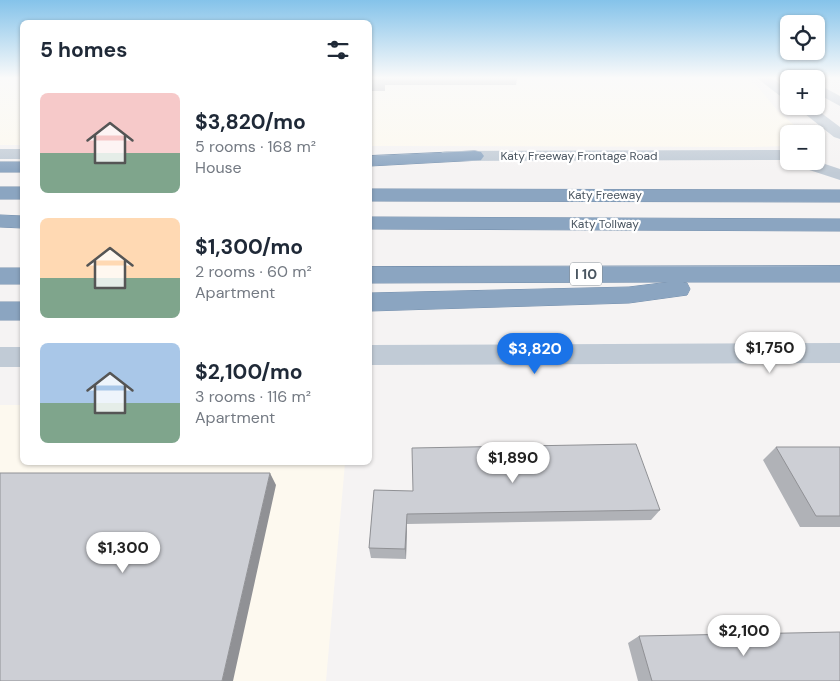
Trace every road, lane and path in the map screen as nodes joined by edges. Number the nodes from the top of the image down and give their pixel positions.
1 (814, 115) edge
2 (840, 134) edge
3 (0, 154) edge
4 (20, 154) edge
5 (764, 155) junction
6 (780, 155) edge
7 (372, 156) edge
8 (475, 156) junction
9 (780, 158) edge
10 (372, 161) edge
11 (0, 167) edge
12 (20, 167) edge
13 (825, 169) edge
14 (840, 174) edge
15 (0, 193) edge
16 (20, 194) edge
17 (372, 195) edge
18 (840, 196) edge
19 (0, 222) edge
20 (20, 222) edge
21 (372, 223) edge
22 (837, 230) edge
23 (0, 237) edge
24 (20, 237) edge
25 (372, 239) edge
26 (803, 274) junction
27 (840, 274) edge
28 (372, 275) edge
29 (0, 276) edge
30 (20, 276) edge
31 (372, 302) edge
32 (0, 311) edge
33 (20, 311) edge
34 (840, 353) edge
35 (372, 355) edge
36 (20, 356) edge
37 (0, 357) edge

1 - 2 main road
3 - 4 main road
5 - 6 main road, Katy Freeway Frontage Road
5 - 8 main road, Katy Freeway Frontage Road
5 - 9 main road
7 - 8 main road, Katy Freeway Frontage Road
8 - 10 highway
11 - 12 highway
13 - 14 main road
15 - 16 highway
17 - 18 highway, Katy Freeway
19 - 20 highway
21 - 22 highway, Katy Tollway
22 - 25 highway, Katy Tollway
23 - 24 highway
26 - 27 highway, I 10
26 - 28 highway, I 10
26 - 31 highway
29 - 30 highway
32 - 33 highway
34 - 35 main road
36 - 37 main road

